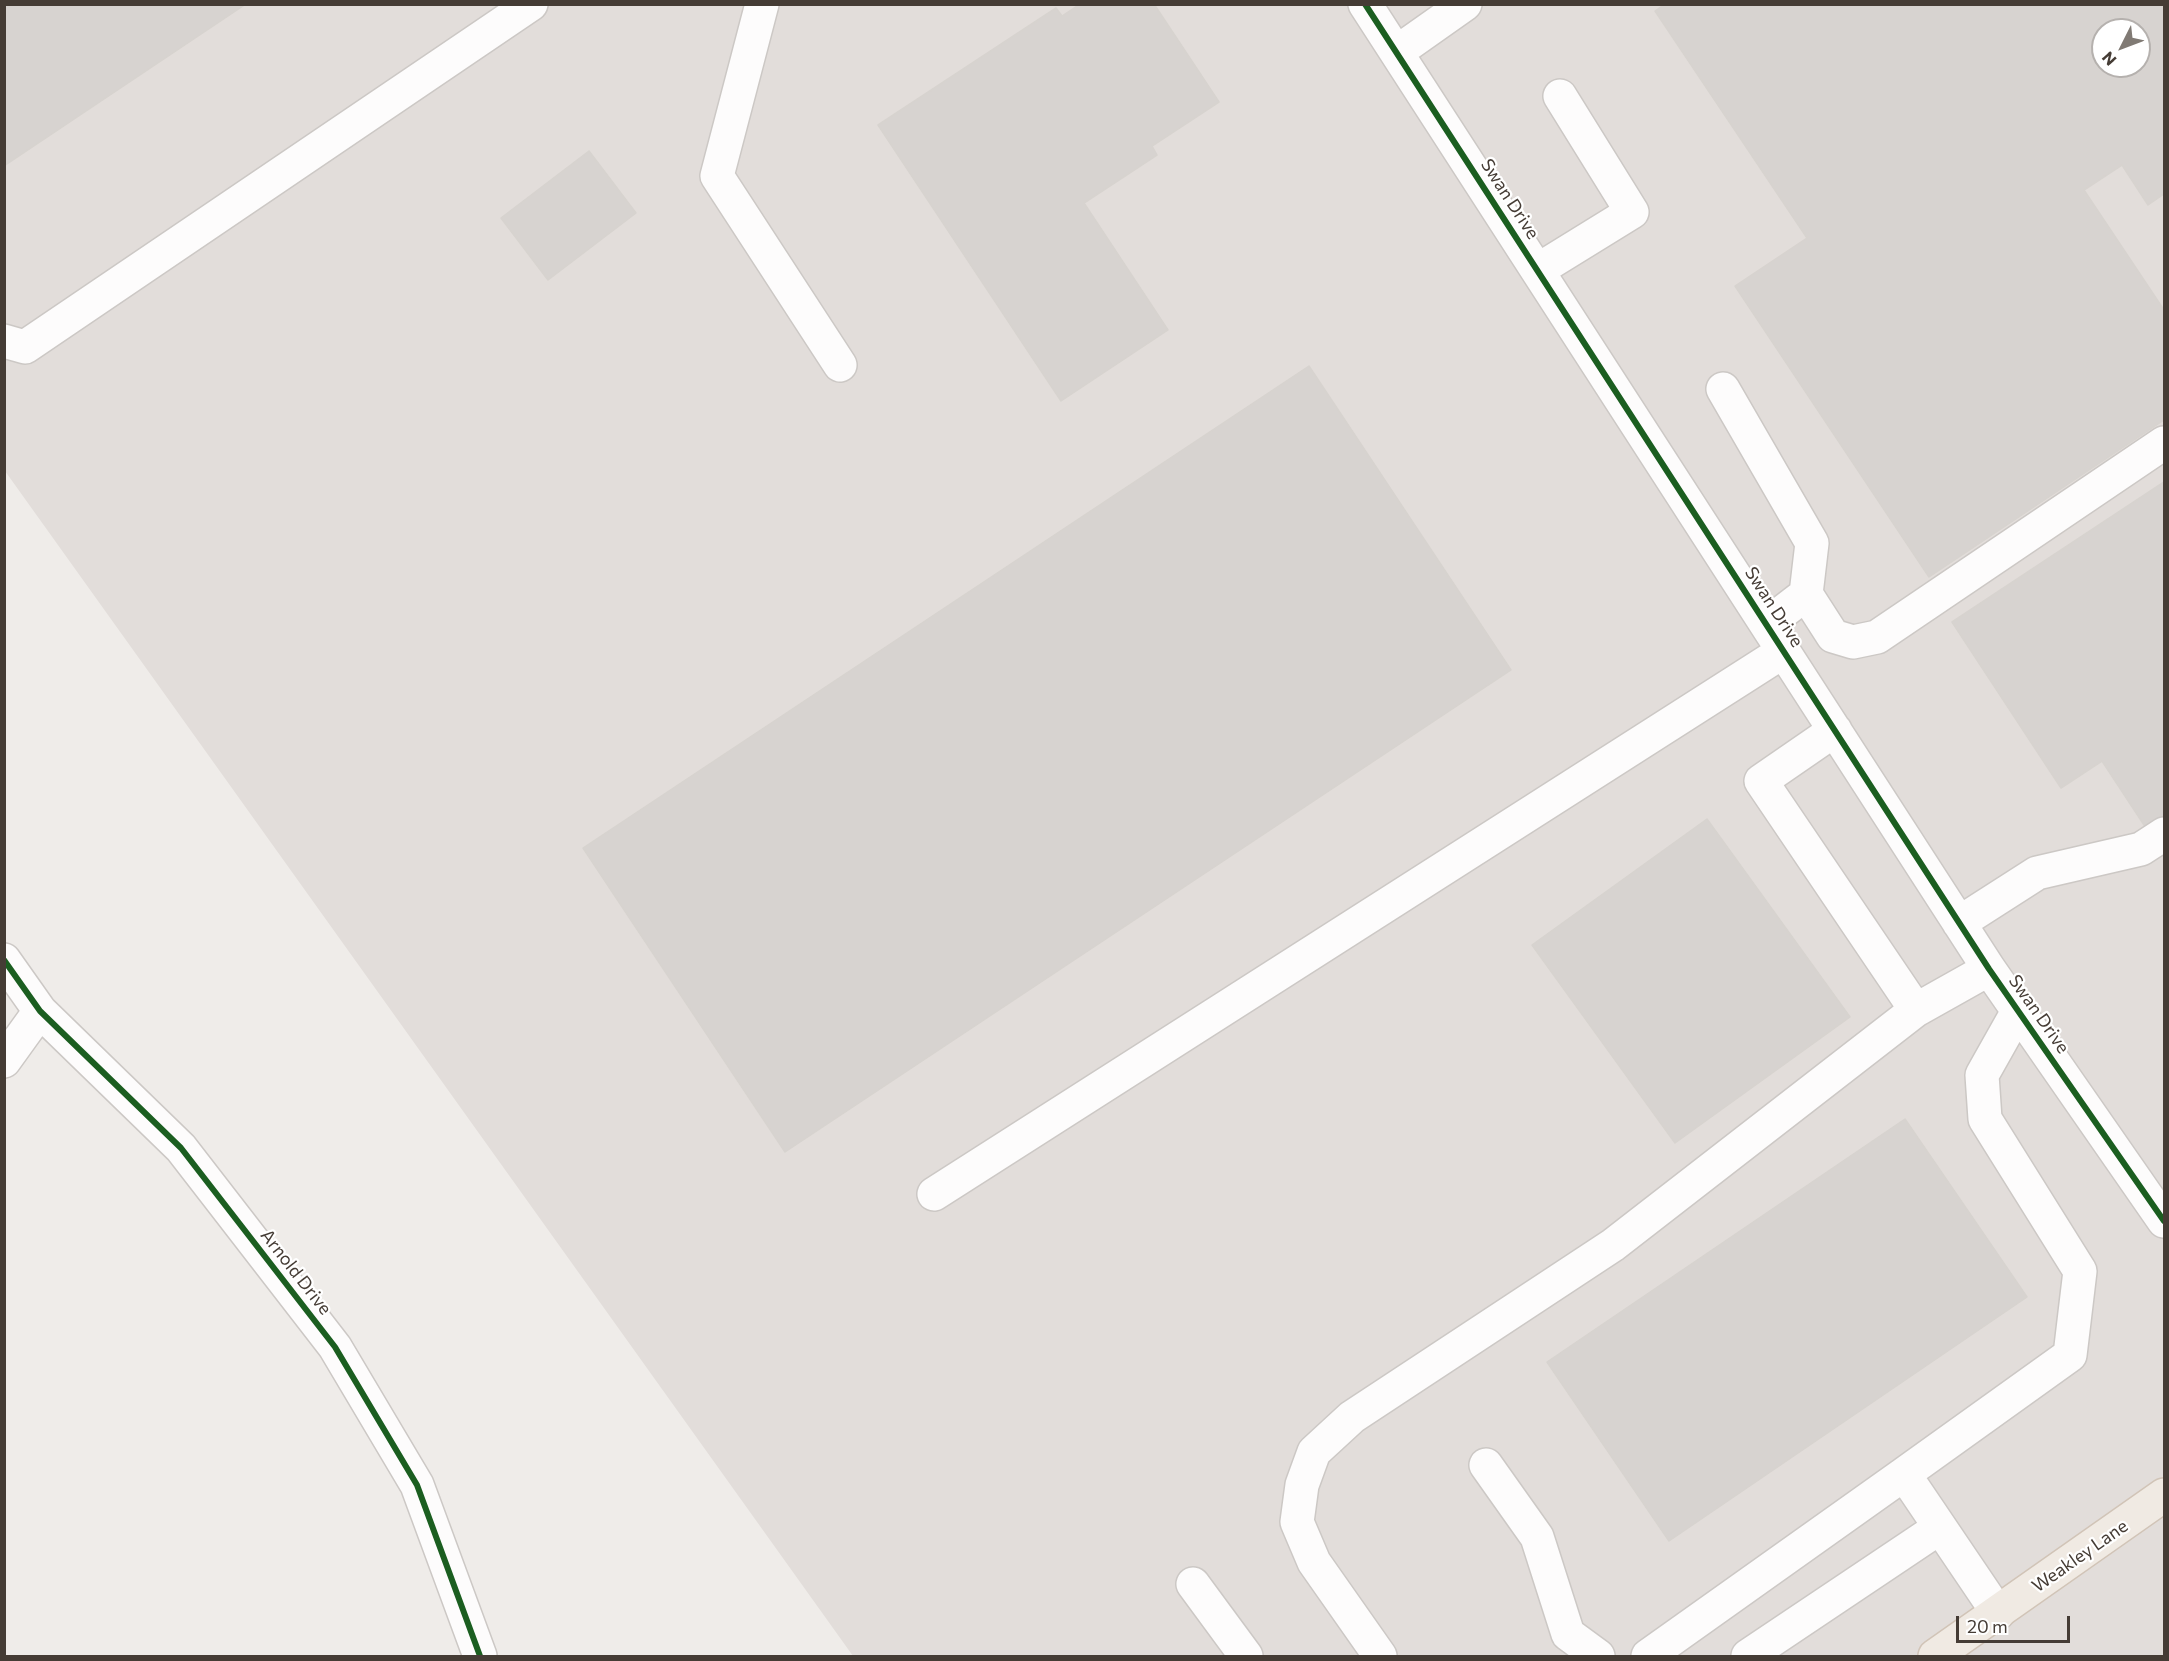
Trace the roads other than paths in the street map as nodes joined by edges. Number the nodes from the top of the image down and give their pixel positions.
1 (531, 4) edge
2 (762, 4) edge
3 (1365, 4) edge
4 (1465, 4) edge
5 (1397, 52) junction
6 (1560, 96) dead end
7 (1538, 270) junction
8 (4, 341) edge
9 (840, 365) dead end
10 (1723, 389) dead end
11 (2164, 443) edge
12 (1806, 594) junction
13 (1767, 624) junction
14 (1784, 651) junction
15 (1835, 730) junction
16 (2164, 834) edge
17 (1959, 922) junction
18 (4, 960) edge
19 (1989, 969) junction
20 (1916, 1010) junction
21 (40, 1011) junction
22 (2018, 1011) junction
23 (4, 1061) edge
24 (934, 1194) dead end
25 (2164, 1221) edge
26 (1486, 1465) dead end
27 (1904, 1474) junction
28 (2164, 1495) edge
29 (1940, 1528) junction
30 (1193, 1584) dead end
31 (1998, 1613) junction
32 (480, 1656) edge
33 (1246, 1656) edge
34 (1380, 1656) edge
35 (1598, 1656) edge
36 (1648, 1656) edge
37 (1748, 1656) edge
38 (1935, 1656) edge

1 - 8 street
2 - 9 street
3 - 5 street, Swan Drive
4 - 5 street
5 - 7 street, Swan Drive
6 - 7 street
7 - 13 street, Swan Drive
10 - 12 street
11 - 12 street
12 - 13 street
13 - 14 street, Swan Drive
14 - 15 street, Swan Drive
14 - 24 street
15 - 17 street, Swan Drive
15 - 20 street
16 - 17 street
17 - 19 street, Swan Drive
18 - 21 street, Arnold Drive
19 - 20 street
19 - 22 street, Swan Drive
20 - 34 street
21 - 23 street
21 - 32 street, Arnold Drive
22 - 25 street, Swan Drive
22 - 27 street
26 - 35 street
27 - 29 street
27 - 36 street
28 - 31 main road, Weakley Lane
29 - 31 street
29 - 37 street
30 - 33 street
31 - 38 main road, Weakley Lane

